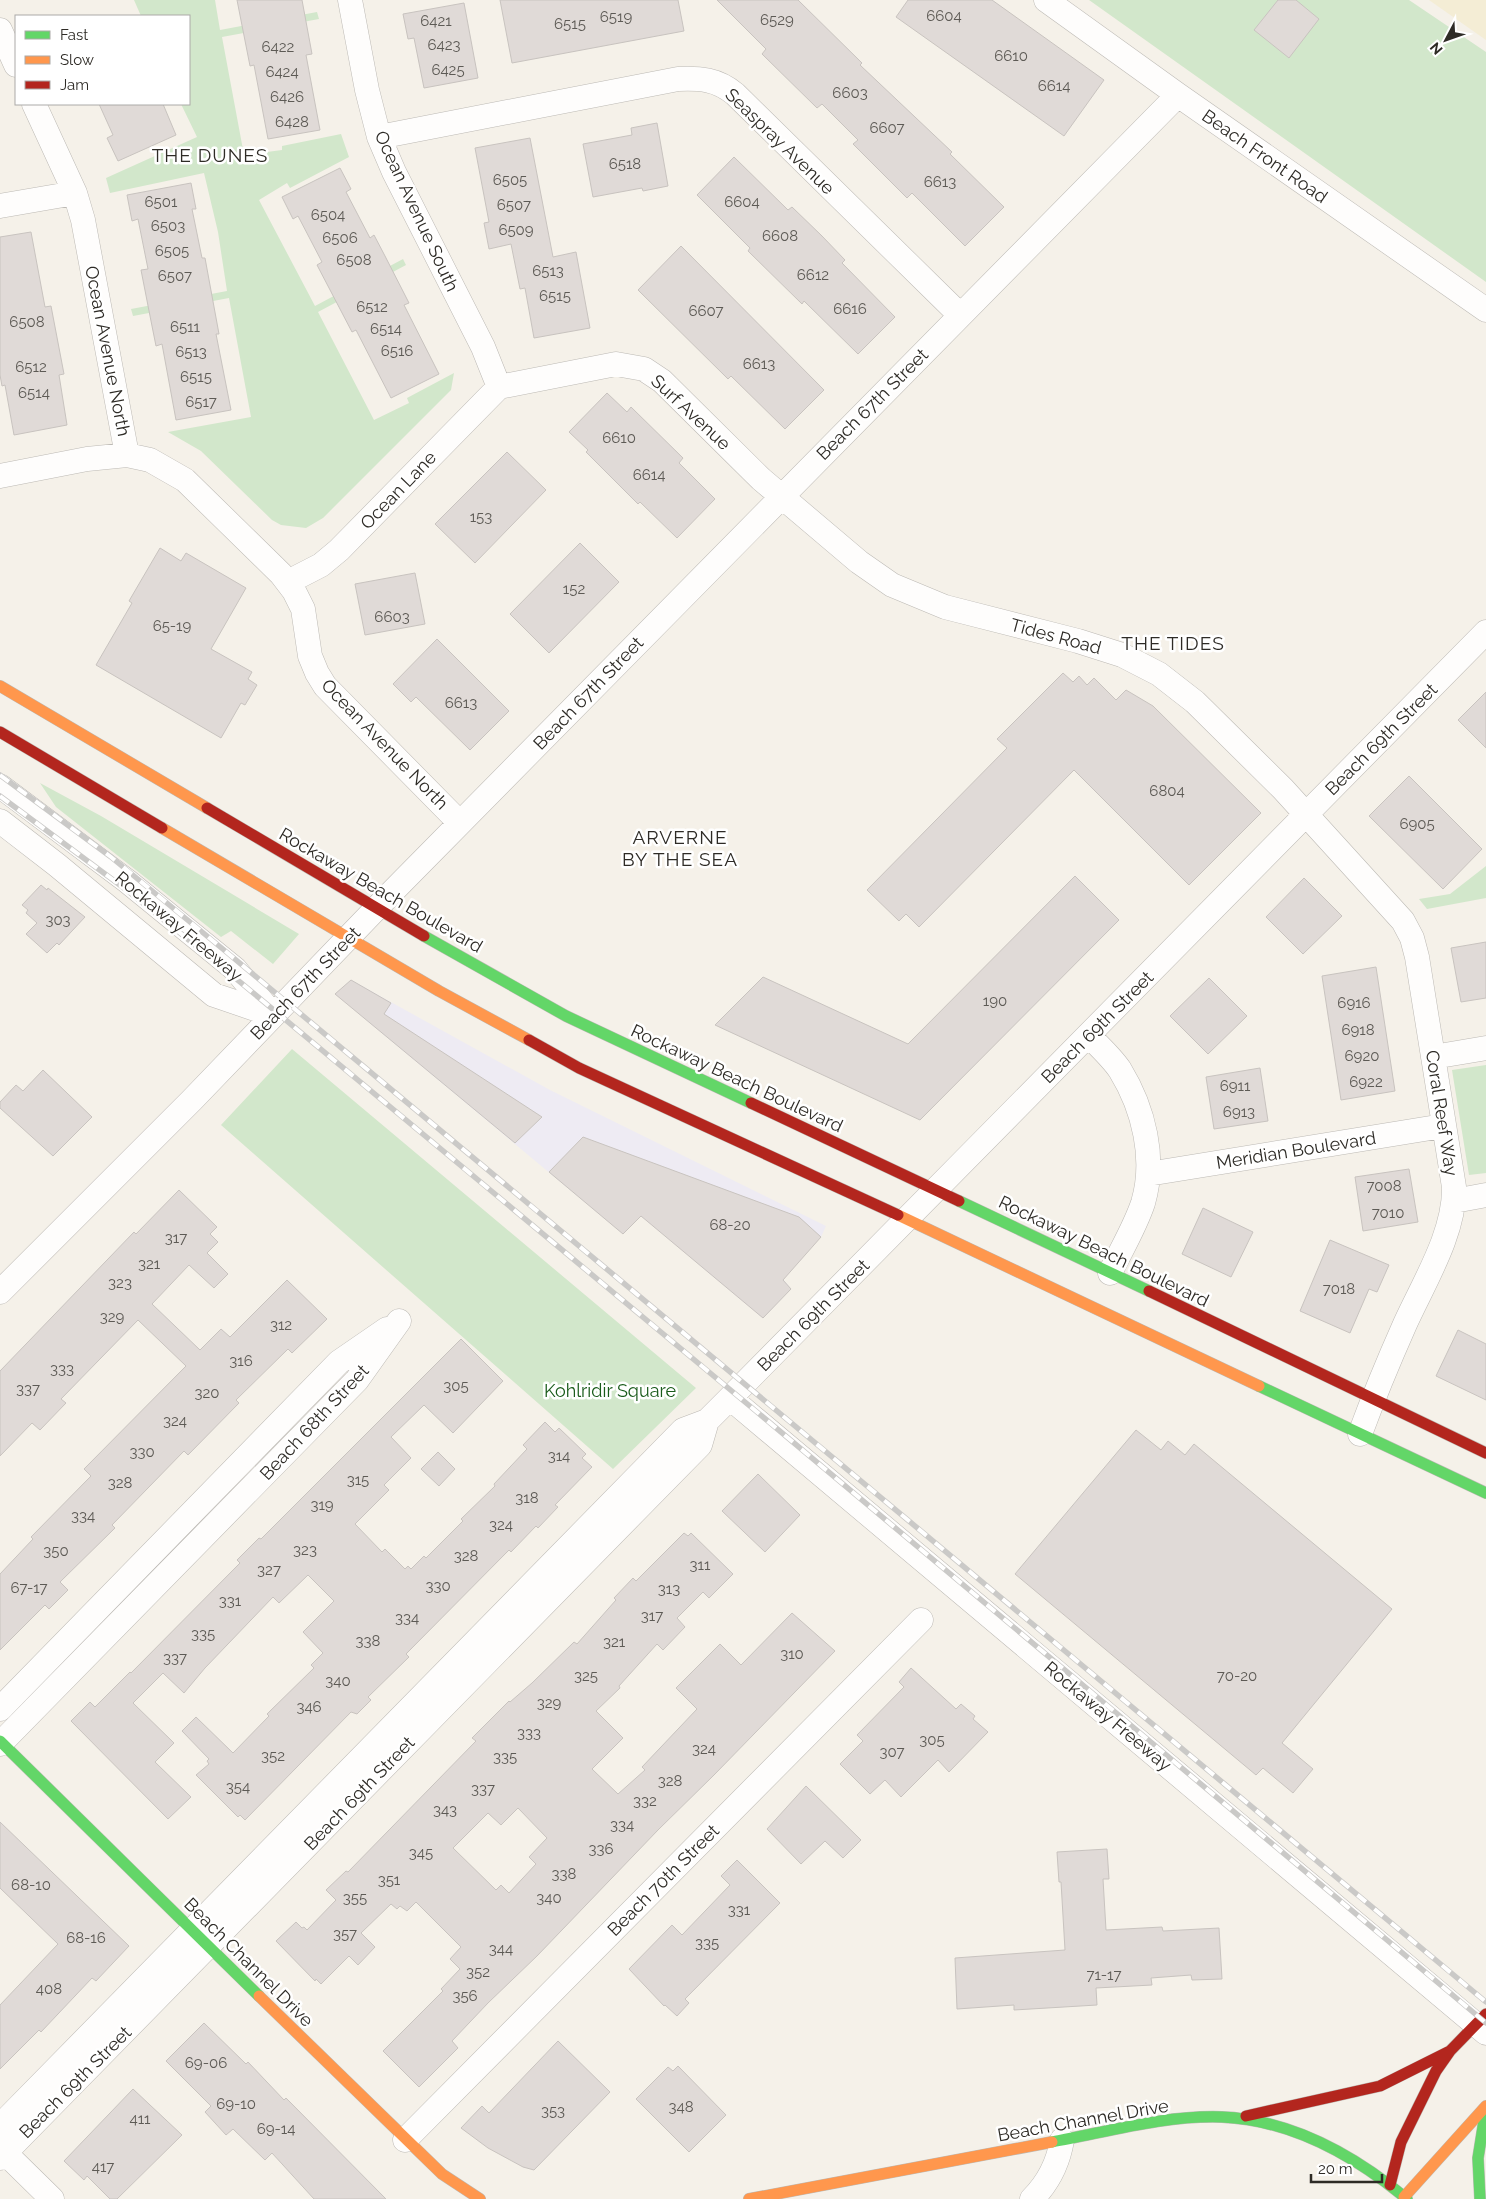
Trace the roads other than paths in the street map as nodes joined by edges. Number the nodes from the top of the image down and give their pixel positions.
1 (350, 0) edge
2 (1046, 0) edge
3 (0, 30) edge
4 (15, 63) edge
5 (1178, 95) junction
6 (34, 105) edge
7 (379, 137) junction
8 (74, 193) junction
9 (0, 206) edge
10 (1486, 310) edge
11 (960, 315) junction
12 (499, 386) junction
13 (127, 455) junction
14 (0, 476) edge
15 (781, 495) junction
16 (288, 582) junction
17 (1486, 632) edge
18 (0, 686) edge
19 (0, 732) edge
20 (0, 786) edge
21 (1307, 815) junction
22 (0, 822) edge
23 (460, 823) junction
24 (377, 909) junction
25 (349, 937) junction
26 (273, 1015) junction
27 (1089, 1036) junction
28 (1486, 1048) edge
29 (1433, 1057) junction
30 (1443, 1126) junction
31 (1148, 1174) junction
32 (937, 1190) junction
33 (1486, 1195) edge
34 (1454, 1200) junction
35 (908, 1219) junction
36 (1110, 1273) junction
37 (0, 1292) edge
38 (730, 1398) junction
39 (1373, 1400) junction
40 (707, 1421) junction
41 (1360, 1434) junction
42 (1486, 1453) edge
43 (1486, 1493) edge
44 (920, 1620) dead end
45 (0, 1709) edge
46 (0, 1742) edge
47 (192, 1930) junction
48 (209, 1947) junction
49 (1482, 2024) edge
50 (1450, 2050) junction
51 (1486, 2107) edge
52 (1236, 2118) junction
53 (0, 2126) edge
54 (405, 2140) junction
55 (1062, 2140) junction
56 (2, 2153) edge
57 (432, 2166) junction
58 (448, 2191) dead end
59 (1398, 2196) edge
60 (52, 2199) edge
61 (480, 2199) edge
62 (749, 2199) edge
63 (1032, 2199) edge
64 (1480, 2199) edge

1 - 7 street, Ocean Avenue South
2 - 5 street, Beach Front Road
3 - 4 street
5 - 10 street, Beach Front Road
5 - 11 street, Beach 67th Street
6 - 8 street, Ocean Avenue North
7 - 11 street, Seaspray Avenue
7 - 12 street, Ocean Avenue South
8 - 9 street
8 - 13 street, Ocean Avenue North
11 - 15 street, Beach 67th Street
12 - 15 street, Surf Avenue
12 - 16 street, Ocean Lane
13 - 14 street
13 - 16 street, Ocean Avenue North
15 - 21 street, Tides Road
15 - 23 street, Beach 67th Street
16 - 23 street, Ocean Avenue North
17 - 21 street, Beach 69th Street
18 - 24 main road, Rockaway Beach Boulevard
19 - 25 main road
20 - 26 street, Rockaway Freeway
21 - 27 street, Beach 69th Street
21 - 29 street, Coral Reef Way
22 - 26 street, Rockaway Freeway
23 - 24 street, Beach 67th Street
24 - 25 street, Beach 67th Street
24 - 32 main road, Rockaway Beach Boulevard
25 - 26 street, Beach 67th Street
25 - 35 main road
26 - 37 street, Beach 67th Street
27 - 31 street
27 - 32 street, Beach 69th Street
28 - 29 street
29 - 30 street, Coral Reef Way
30 - 31 street, Meridian Boulevard
30 - 34 street, Coral Reef Way
31 - 36 street
32 - 35 street, Beach 69th Street
32 - 36 main road, Rockaway Beach Boulevard
33 - 34 street
34 - 39 street, Coral Reef Way
35 - 38 street, Beach 69th Street
35 - 41 main road
36 - 39 main road, Rockaway Beach Boulevard
38 - 40 street, Beach 69th Street
38 - 49 street, Rockaway Freeway
39 - 41 street, Coral Reef Way
39 - 42 main road, Rockaway Beach Boulevard
40 - 47 street, Beach 69th Street
40 - 48 street, Beach 69th Street
41 - 43 main road
44 - 54 street, Beach 70th Street
45 - 46 street, Beach 68th Street
46 - 47 main road, Beach Channel Drive
47 - 48 main road, Beach Channel Drive
47 - 53 street, Beach 69th Street
48 - 54 main road, Beach Channel Drive
48 - 56 street, Beach 69th Street
49 - 50 main road
50 - 52 main road
50 - 59 main road
51 - 59 main road
51 - 64 main road
52 - 55 main road, Beach Channel Drive
52 - 59 main road, Beach Channel Drive
54 - 57 main road, Beach Channel Drive
55 - 62 main road, Beach Channel Drive
55 - 63 street
56 - 60 street
57 - 58 main road
57 - 61 main road, Beach Channel Drive

